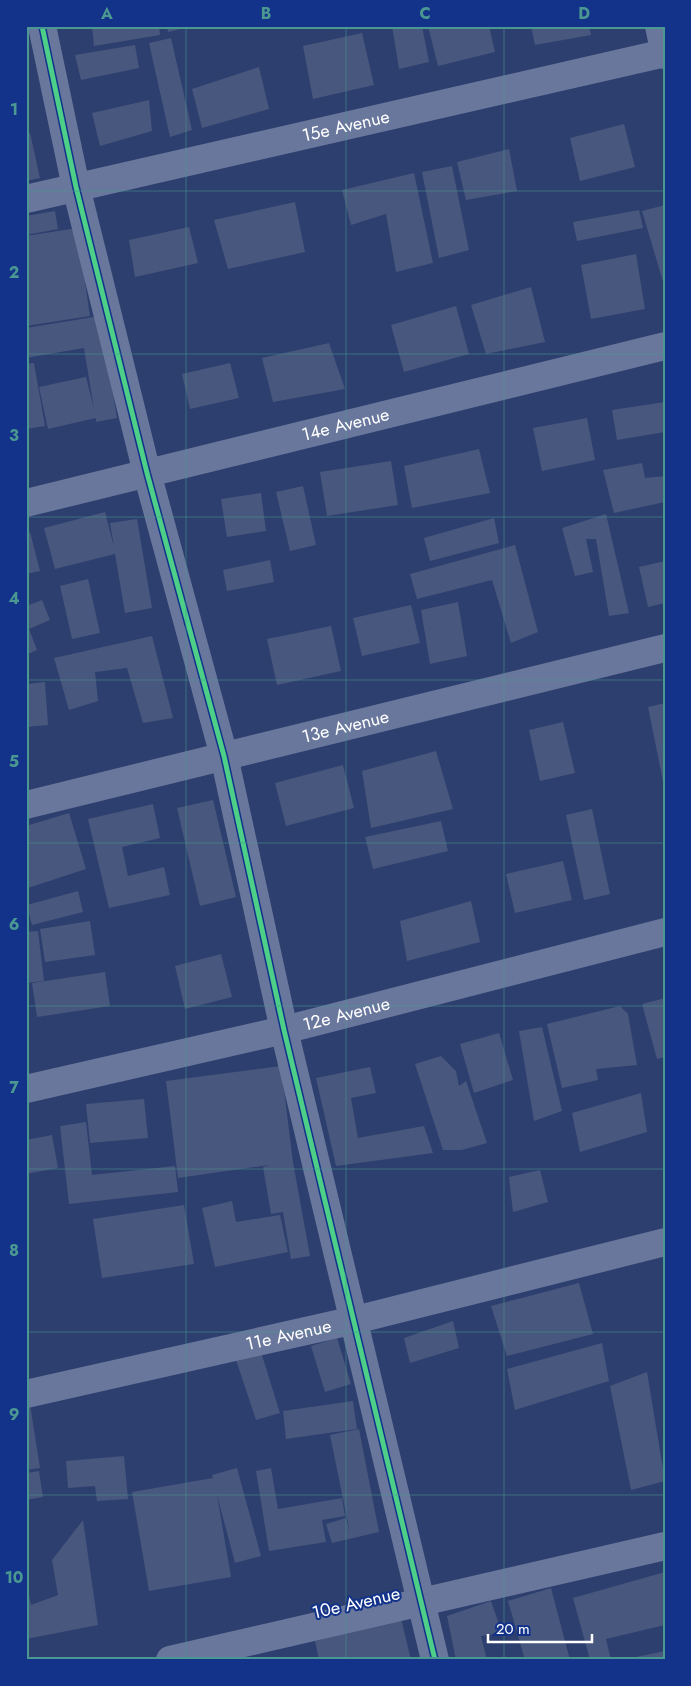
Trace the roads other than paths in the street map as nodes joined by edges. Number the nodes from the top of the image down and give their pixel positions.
1 (42, 26) edge
2 (659, 26) edge
3 (665, 53) edge
4 (76, 187) junction
5 (26, 200) edge
6 (665, 346) edge
7 (147, 473) junction
8 (26, 502) edge
9 (665, 648) edge
10 (224, 756) junction
11 (26, 805) edge
12 (665, 932) edge
13 (284, 1030) junction
14 (26, 1089) edge
15 (665, 1242) edge
16 (355, 1320) junction
17 (26, 1394) edge
18 (665, 1546) edge
19 (421, 1602) junction
20 (170, 1660) edge
21 (435, 1660) edge

1 - 4 street
2 - 3 street
3 - 4 street, 15e Avenue
4 - 5 street, 15e Avenue
4 - 7 street
6 - 7 street, 14e Avenue
7 - 8 street, 14e Avenue
7 - 10 street
9 - 10 street, 13e Avenue
10 - 11 street, 13e Avenue
10 - 13 street
12 - 13 street, 12e Avenue
13 - 14 street, 12e Avenue
13 - 16 street
15 - 16 street, 11e Avenue
16 - 17 street, 11e Avenue
16 - 19 street
18 - 19 street, 10e Avenue
19 - 20 street, 10e Avenue
19 - 21 street

